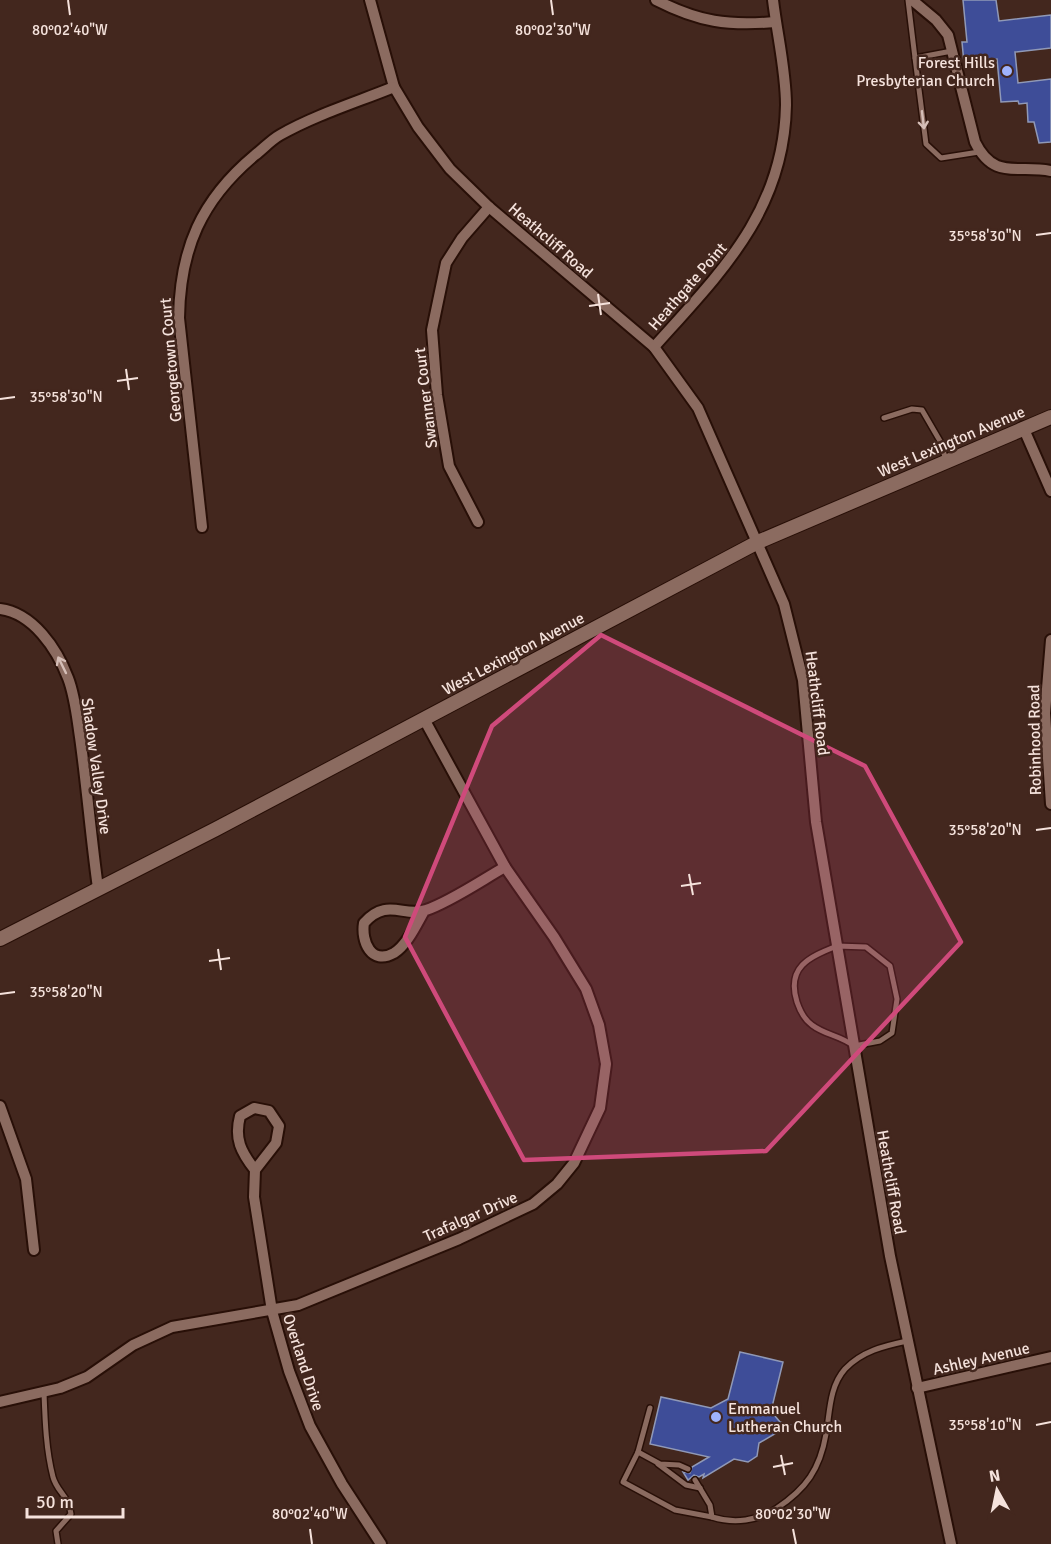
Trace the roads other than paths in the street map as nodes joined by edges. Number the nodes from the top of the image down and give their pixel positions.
1 (370, 0) edge
2 (656, 0) edge
3 (773, 0) edge
4 (910, 0) edge
5 (776, 22) junction
6 (952, 51) junction
7 (915, 58) junction
8 (394, 87) junction
9 (979, 152) junction
10 (1051, 171) edge
11 (489, 207) junction
12 (654, 347) junction
13 (1051, 417) edge
14 (885, 418) dead end
15 (1023, 427) junction
16 (946, 460) junction
17 (1051, 491) edge
18 (478, 522) dead end
19 (202, 527) dead end
20 (758, 542) junction
21 (0, 609) edge
22 (1051, 640) edge
23 (424, 719) junction
24 (1051, 804) edge
25 (505, 867) junction
26 (98, 888) junction
27 (424, 911) junction
28 (0, 939) edge
29 (837, 946) junction
30 (854, 1046) junction
31 (0, 1106) edge
32 (255, 1170) junction
33 (34, 1250) dead end
34 (272, 1311) junction
35 (907, 1341) junction
36 (1051, 1357) edge
37 (917, 1388) junction
38 (44, 1393) junction
39 (0, 1402) edge
40 (650, 1408) dead end
41 (638, 1452) junction
42 (653, 1461) junction
43 (688, 1469) dead end
44 (695, 1480) dead end
45 (700, 1488) junction
46 (712, 1517) junction
47 (58, 1544) edge
48 (381, 1544) edge
49 (951, 1544) edge

1 - 8 street, Heathcliff Road
2 - 5 street
3 - 5 street, Heathgate Point
4 - 6 street
4 - 7 lane
5 - 12 street, Heathgate Point
6 - 7 lane
6 - 9 street
7 -> 9 lane
8 - 11 street, Heathcliff Road
8 - 19 street, Georgetown Court
9 - 10 street
11 - 12 street, Heathcliff Road
11 - 18 street, Swanner Court
12 - 20 street, Heathcliff Road
13 - 15 street, West Lexington Avenue
14 - 16 lane
15 - 16 street, West Lexington Avenue
15 - 17 street
16 - 20 street, West Lexington Avenue
20 - 23 street, West Lexington Avenue
20 - 29 street, Heathcliff Road
26 -> 21 street, Shadow Valley Drive
22 - 24 street, Robinhood Road
23 - 25 street, Trafalgar Drive
23 - 26 street, West Lexington Avenue
25 - 27 street
25 - 34 street, Trafalgar Drive
26 - 28 street, West Lexington Avenue
27 - 27 street
29 - 30 street, Heathcliff Road
29 - 30 lane
29 - 30 lane
30 - 35 street, Heathcliff Road
31 - 33 street
32 - 32 street
32 - 34 street, Overland Drive
34 - 38 street, Trafalgar Drive
34 - 48 street, Overland Drive
35 - 37 street, Heathcliff Road
35 - 46 lane
36 - 37 street, Ashley Avenue
37 - 49 street, Heathcliff Road
38 - 39 street, Trafalgar Drive
38 - 47 lane
40 - 41 lane
41 - 42 lane
41 - 46 lane
42 - 43 lane
42 - 45 lane
44 - 45 lane
45 - 46 lane

